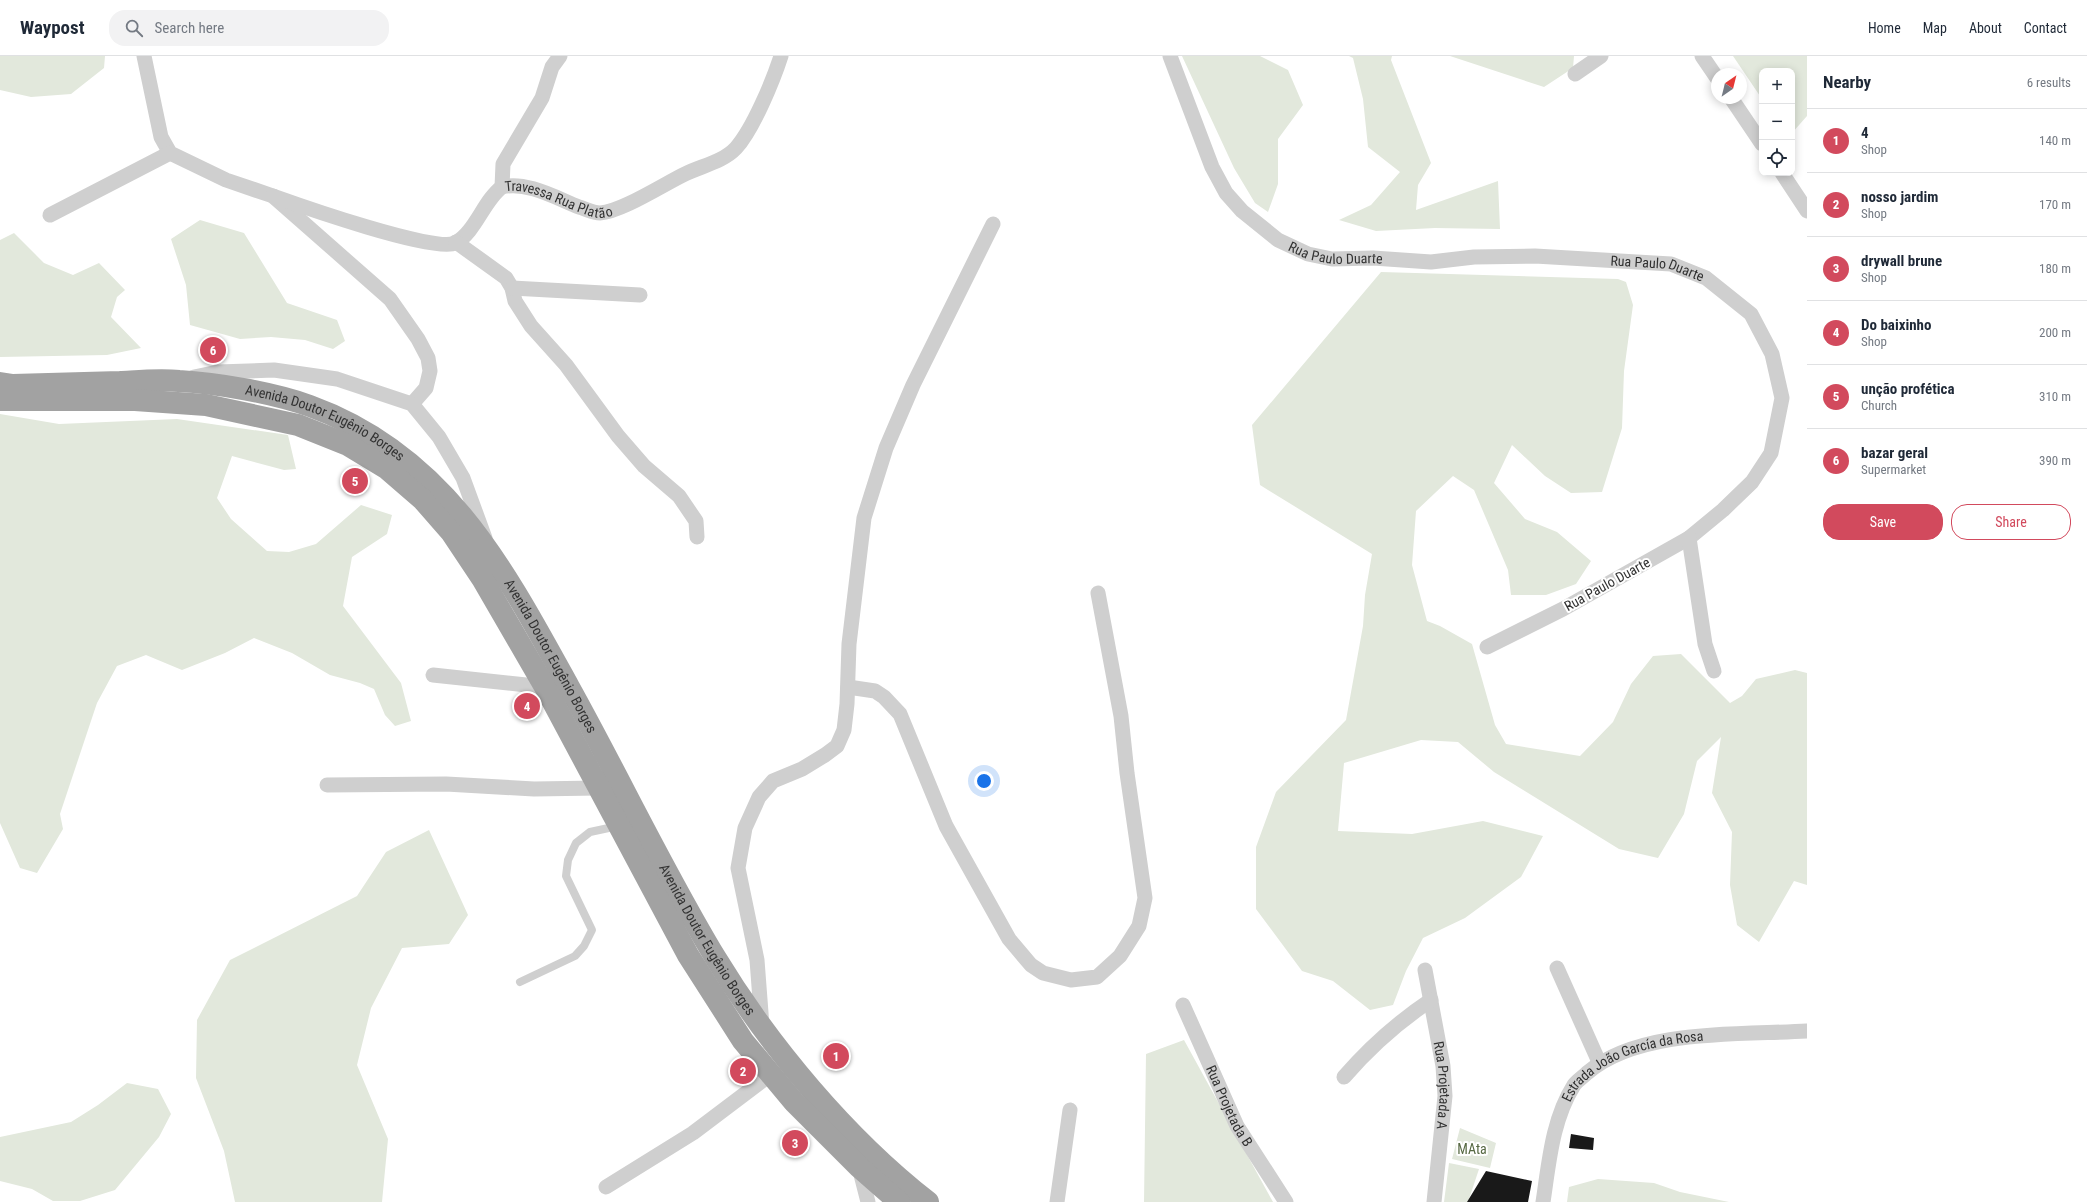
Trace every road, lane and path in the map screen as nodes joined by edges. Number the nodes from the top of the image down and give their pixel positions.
1 (144, 56) edge
2 (560, 56) edge
3 (781, 56) edge
4 (1170, 56) edge
5 (1601, 56) edge
6 (1702, 56) edge
7 (1711, 69) edge
8 (1575, 74) dead end
9 (1735, 104) edge
10 (1759, 140) edge
11 (170, 153) junction
12 (1784, 176) edge
13 (502, 186) junction
14 (273, 196) junction
15 (1807, 211) edge
16 (50, 215) dead end
17 (993, 224) dead end
18 (456, 242) junction
19 (512, 288) junction
20 (640, 295) dead end
21 (180, 380) junction
22 (0, 384) edge
23 (0, 400) edge
24 (412, 404) junction
25 (697, 537) dead end
26 (1689, 538) junction
27 (487, 547) junction
28 (1098, 593) dead end
29 (1487, 647) dead end
30 (1714, 671) dead end
31 (433, 675) dead end
32 (544, 687) junction
33 (848, 687) junction
34 (327, 784) dead end
35 (598, 788) junction
36 (619, 826) junction
37 (1557, 968) dead end
38 (1425, 970) dead end
39 (520, 982) dead end
40 (1431, 1000) junction
41 (1183, 1005) dead end
42 (762, 1026) junction
43 (1807, 1031) edge
44 (1599, 1062) junction
45 (771, 1074) junction
46 (1344, 1077) dead end
47 (1070, 1110) dead end
48 (859, 1167) junction
49 (606, 1187) dead end
50 (868, 1202) edge
51 (899, 1202) edge
52 (928, 1202) edge
53 (1057, 1202) edge
54 (1286, 1202) edge
55 (1434, 1202) edge
56 (1543, 1202) edge

1 - 11 street
2 - 13 street
3 - 13 street, Travessa Rua Platão
4 - 26 street, Rua Paulo Duarte
5 - 8 street
6 - 7 street
9 - 10 street
11 - 14 street
11 - 16 street
12 - 15 street
13 - 18 street, Travessa Rua Platão
14 - 18 street
14 - 24 street
17 - 33 street
18 - 19 street
19 - 20 street
19 - 25 street
21 - 22 highway, Avenida Doutor Eugênio Borges
21 - 24 street
21 - 27 highway, Avenida Doutor Eugênio Borges
23 - 32 highway, Avenida Doutor Eugênio Borges
24 - 27 street
26 - 29 street, Rua Paulo Duarte
26 - 30 street
27 - 42 highway, Avenida Doutor Eugênio Borges
28 - 33 street
31 - 32 street
32 - 35 highway, Avenida Doutor Eugênio Borges
33 - 42 street
34 - 35 street
35 - 36 highway, Avenida Doutor Eugênio Borges
36 - 39 lane
36 - 45 highway, Avenida Doutor Eugênio Borges
37 - 44 street
38 - 40 street, Rua Projetada A
40 - 46 street
40 - 55 street, Rua Projetada A
41 - 54 street, Rua Projetada B
42 - 52 highway, Avenida Doutor Eugênio Borges
43 - 44 street, Estrada João García da Rosa
44 - 56 street, Estrada João García da Rosa
45 - 48 highway, Avenida Doutor Eugênio Borges
45 - 49 street
47 - 53 street
48 - 50 street
48 - 51 highway, Avenida Doutor Eugênio Borges

